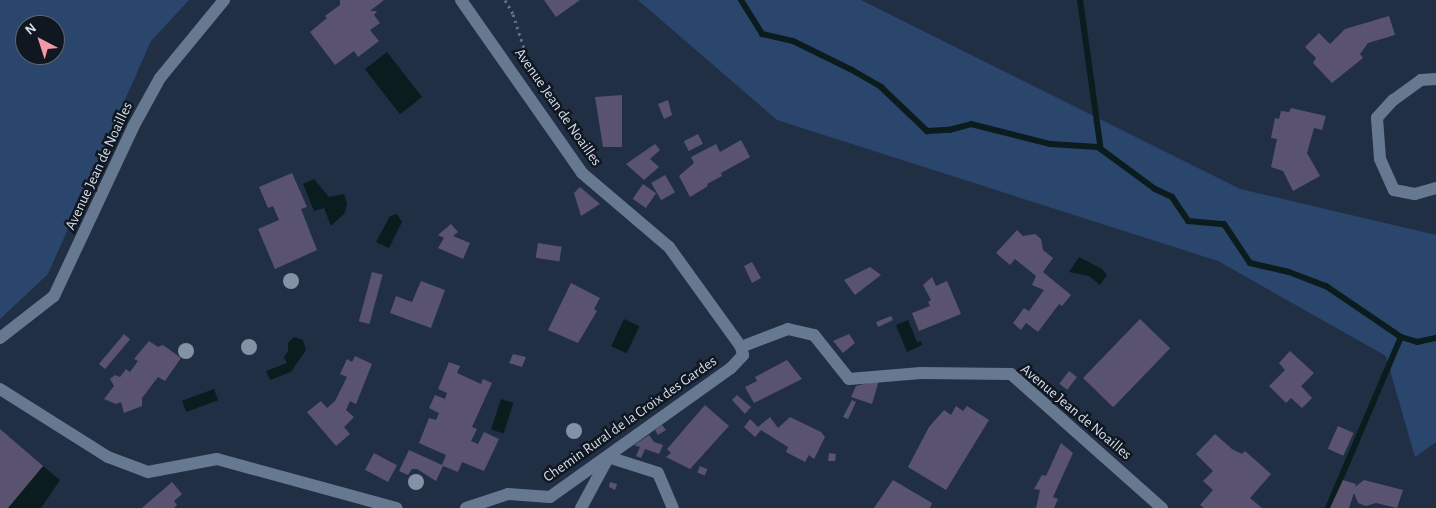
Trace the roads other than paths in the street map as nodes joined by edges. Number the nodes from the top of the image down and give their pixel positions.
1 (224, 0) edge
2 (461, 0) edge
3 (1436, 79) edge
4 (1436, 188) edge
5 (0, 338) edge
6 (741, 348) junction
7 (0, 389) edge
8 (608, 457) junction
9 (396, 508) edge
10 (466, 508) edge
11 (581, 508) edge
12 (673, 508) edge
13 (1162, 508) edge

1 - 5 street, Avenue Jean de Noailles
2 - 6 street, Avenue Jean de Noailles
3 - 4 street
6 - 8 street, Chemin Rural de la Croix des Gardes
6 - 13 street, Avenue Jean de Noailles
7 - 9 street
8 - 10 street, Chemin Rural de la Croix des Gardes
8 - 11 street
8 - 12 street

